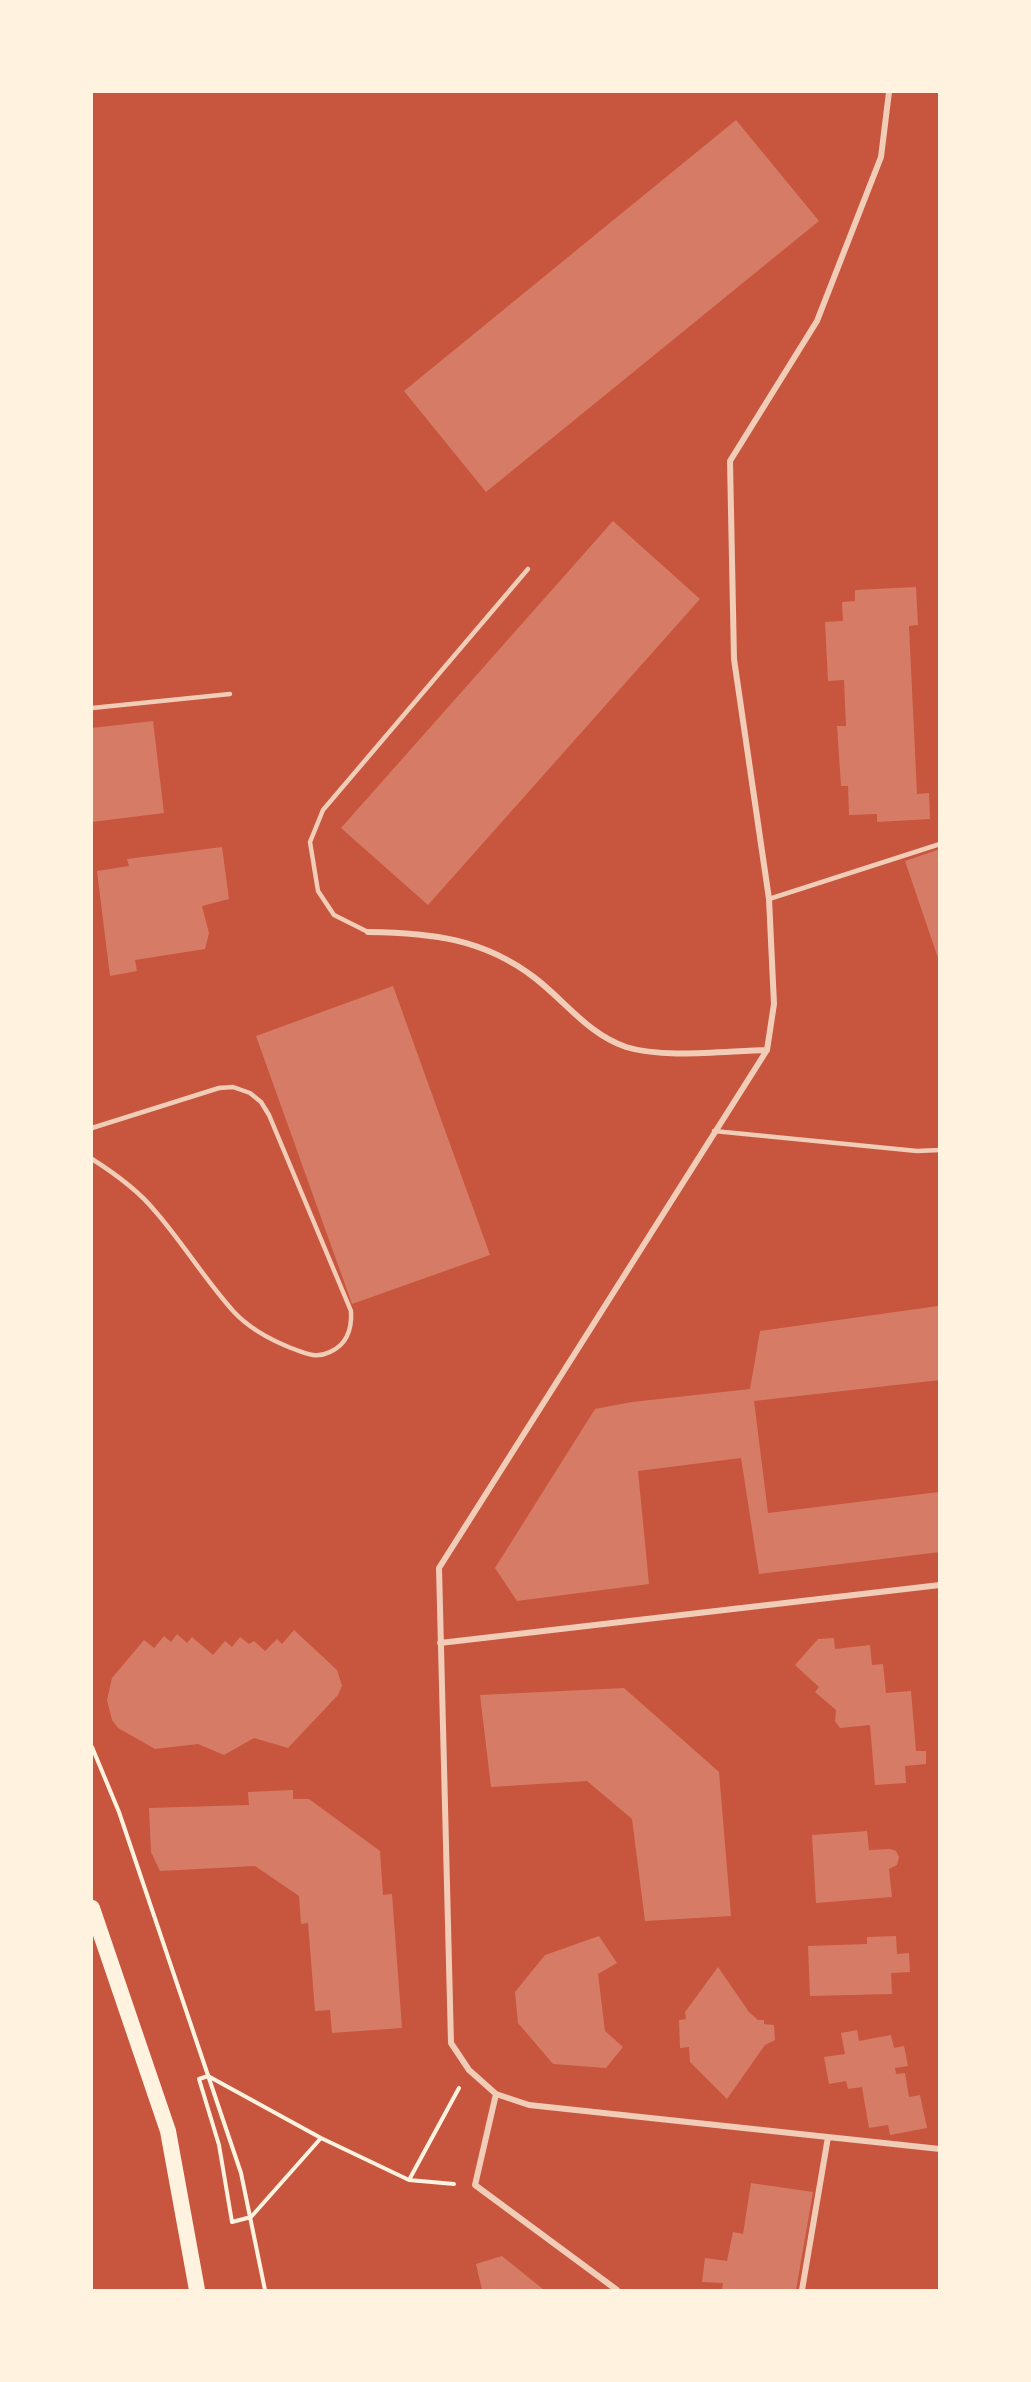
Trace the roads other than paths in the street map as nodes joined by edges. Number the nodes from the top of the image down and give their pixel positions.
1 (889, 92) edge
2 (528, 569) dead end
3 (230, 694) dead end
4 (92, 708) edge
5 (939, 844) edge
6 (769, 899) junction
7 (368, 932) joint
8 (767, 1050) junction
9 (92, 1128) edge
10 (714, 1131) junction
11 (939, 1150) edge
12 (92, 1159) edge
13 (939, 1585) edge
14 (440, 1643) junction
15 (92, 1908) edge
16 (496, 2094) junction
17 (828, 2137) junction
18 (939, 2149) edge
19 (197, 2290) edge
20 (617, 2290) edge
21 (802, 2290) edge

1 - 6 street
2 - 7 lane
3 - 4 lane
5 - 6 lane
6 - 8 street
7 - 8 street
8 - 10 street
9 - 12 lane
10 - 11 lane
10 - 14 street
13 - 14 street
14 - 16 street
15 - 19 highway
16 - 17 street
16 - 20 street
17 - 18 street
17 - 21 street

